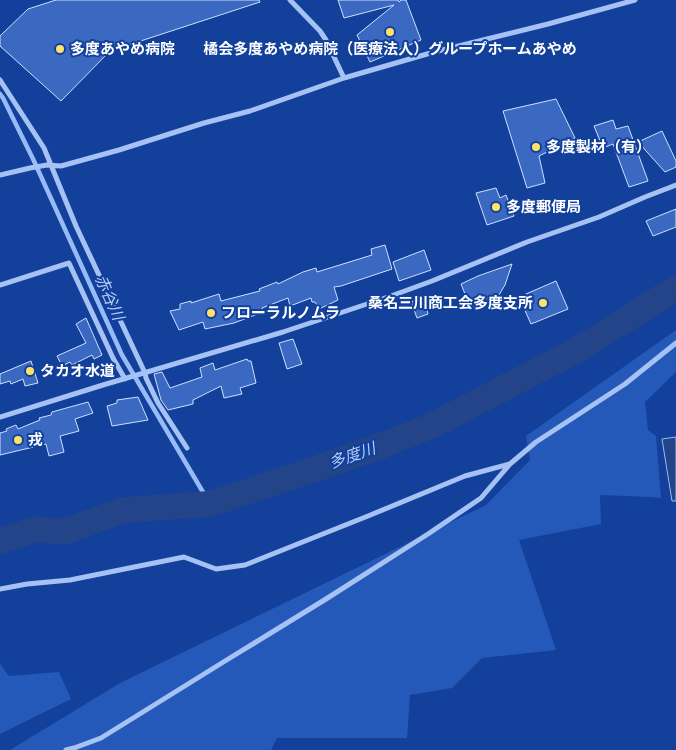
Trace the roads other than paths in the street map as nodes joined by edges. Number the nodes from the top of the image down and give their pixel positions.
1 (290, 0) edge
2 (635, 0) edge
3 (344, 78) junction
4 (0, 80) edge
5 (49, 165) junction
6 (0, 175) edge
7 (676, 186) edge
8 (0, 285) edge
9 (676, 342) edge
10 (145, 373) junction
11 (125, 379) junction
12 (0, 417) edge
13 (187, 448) dead end
14 (510, 464) junction
15 (0, 589) edge
16 (66, 750) edge

1 - 3 street
2 - 3 street
3 - 5 street
4 - 5 street
5 - 6 street
5 - 10 street
7 - 10 street
8 - 11 street
9 - 14 street
10 - 11 street
10 - 13 street
11 - 12 street
14 - 15 street
14 - 16 street

